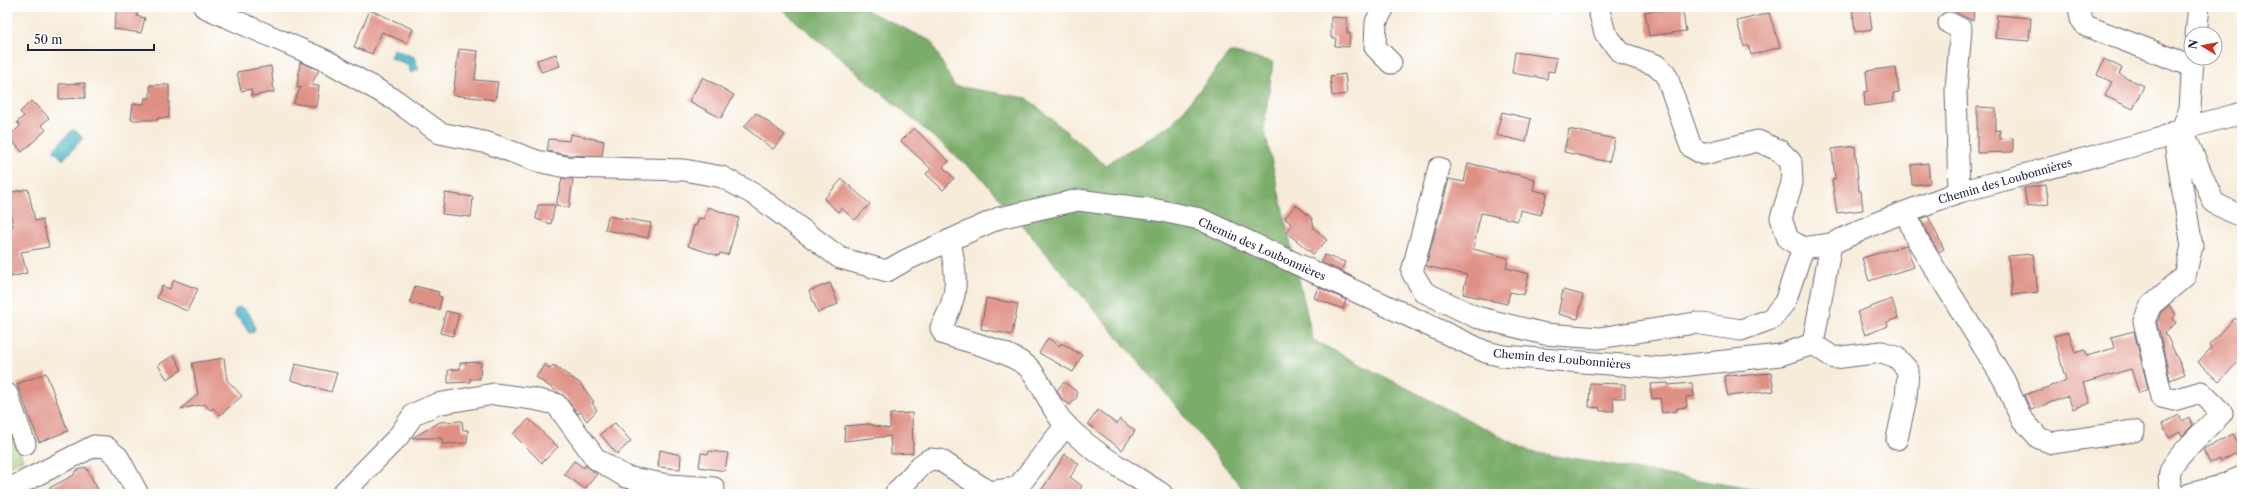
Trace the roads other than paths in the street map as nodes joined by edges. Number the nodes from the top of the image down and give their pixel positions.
1 (204, 7) edge
2 (1384, 7) edge
3 (1598, 7) edge
4 (2079, 7) edge
5 (2199, 7) edge
6 (1949, 23) dead end
7 (2197, 26) edge
8 (2183, 59) edge
9 (1391, 63) dead end
10 (2192, 66) edge
11 (2242, 113) edge
12 (2178, 131) junction
13 (1439, 168) dead end
14 (1959, 192) junction
15 (1906, 212) junction
16 (2242, 217) edge
17 (950, 240) junction
18 (1831, 244) junction
19 (1803, 248) junction
20 (1813, 344) junction
21 (7, 394) edge
22 (1066, 425) junction
23 (2134, 431) dead end
24 (1896, 439) dead end
25 (25, 444) dead end
26 (2242, 477) edge
27 (714, 488) dead end
28 (7, 490) edge
29 (138, 494) edge
30 (342, 494) edge
31 (895, 494) edge
32 (1162, 494) edge
33 (2173, 494) edge
34 (2190, 494) edge

1 - 17 street, Chemin des Loubonnières
2 - 9 street
3 - 19 street
4 - 8 street
5 - 7 street
6 - 14 street
10 - 12 street
11 - 12 street, Chemin des Loubonnières
12 - 14 street, Chemin des Loubonnières
12 - 16 street
12 - 33 street
13 - 19 street
14 - 15 street, Chemin des Loubonnières
15 - 18 street, Chemin des Loubonnières
15 - 23 street
17 - 20 street, Chemin des Loubonnières
17 - 22 street
18 - 19 street, Chemin des Loubonnières
18 - 20 street
20 - 24 street
21 - 25 street
22 - 31 street
22 - 32 street
26 - 34 street
27 - 30 street
28 - 29 street

